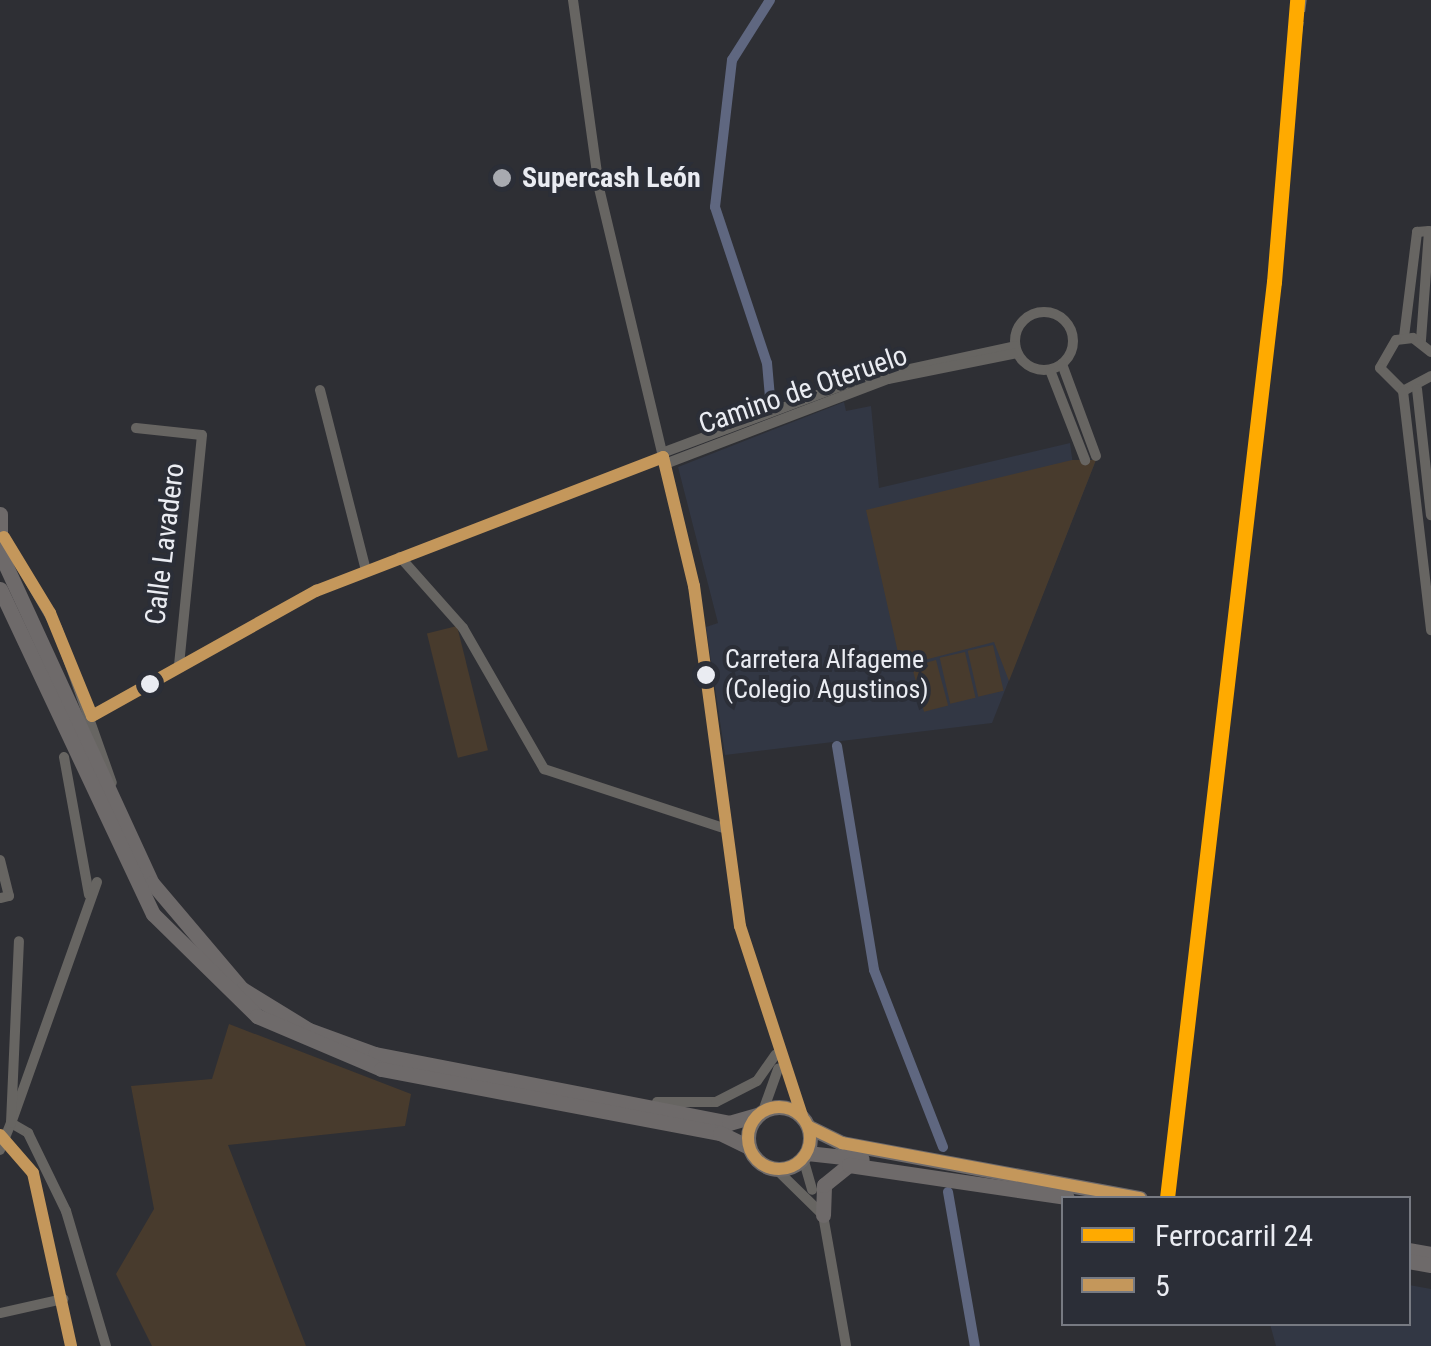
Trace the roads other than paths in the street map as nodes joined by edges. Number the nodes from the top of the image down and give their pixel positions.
1 (574, 0) edge
2 (1430, 230) edge
3 (1404, 337) junction
4 (1428, 347) edge
5 (1016, 349) junction
6 (1062, 364) junction
7 (1050, 370) junction
8 (1431, 377) edge
9 (1416, 389) junction
10 (320, 390) dead end
11 (1404, 391) junction
12 (136, 428) dead end
13 (663, 458) junction
14 (1429, 480) edge
15 (0, 514) edge
16 (1431, 515) edge
17 (1, 544) edge
18 (400, 557) junction
19 (366, 570) junction
20 (0, 589) edge
21 (1431, 630) edge
22 (179, 664) junction
23 (92, 716) junction
24 (64, 757) dead end
25 (121, 821) junction
26 (726, 829) junction
27 (0, 860) edge
28 (98, 882) dead end
29 (89, 896) junction
30 (4, 897) edge
31 (19, 941) dead end
32 (773, 1034) junction
33 (776, 1054) junction
34 (523, 1084) junction
35 (760, 1113) junction
36 (805, 1122) junction
37 (11, 1123) junction
38 (1, 1141) edge
39 (749, 1147) junction
40 (805, 1156) junction
41 (776, 1169) junction
42 (1061, 1196) edge
43 (1129, 1196) edge
44 (1061, 1197) edge
45 (822, 1209) junction
46 (63, 1299) junction
47 (0, 1312) edge
48 (71, 1346) edge
49 (106, 1346) edge
50 (846, 1346) edge

1 - 13 street
2 - 3 street
2 - 4 street
3 - 4 street
3 - 11 street
5 - 6 street
5 - 7 street
5 - 13 street, Camino de Oteruelo
6 - 7 street
6 - 7 street
8 - 9 street
9 - 11 street
9 - 14 street
10 - 19 street
11 - 21 street
12 - 22 street, Calle Lavadero
13 - 18 street, Camino de Oteruelo
13 - 26 street
14 - 16 street
15 - 17 highway
17 - 23 street
17 - 25 highway
18 - 19 street, Camino de Oteruelo
18 - 26 street
19 - 22 street, Camino de Oteruelo
20 - 39 highway
22 - 23 street, Camino de Oteruelo
23 - 25 street
24 - 29 street
25 - 34 highway
26 - 32 street
27 - 30 street
28 - 29 street
29 - 37 street
31 - 37 street
32 - 33 street
32 - 36 street
33 - 34 street
33 - 35 street
34 - 35 highway
35 - 36 highway
35 - 39 highway
36 - 40 highway
36 - 43 highway
37 - 38 street
37 - 49 street
38 - 46 street
39 - 41 highway
40 - 41 highway
40 - 42 highway
40 - 45 street
41 - 45 street
44 - 45 highway
45 - 50 street
46 - 47 street
46 - 48 street

